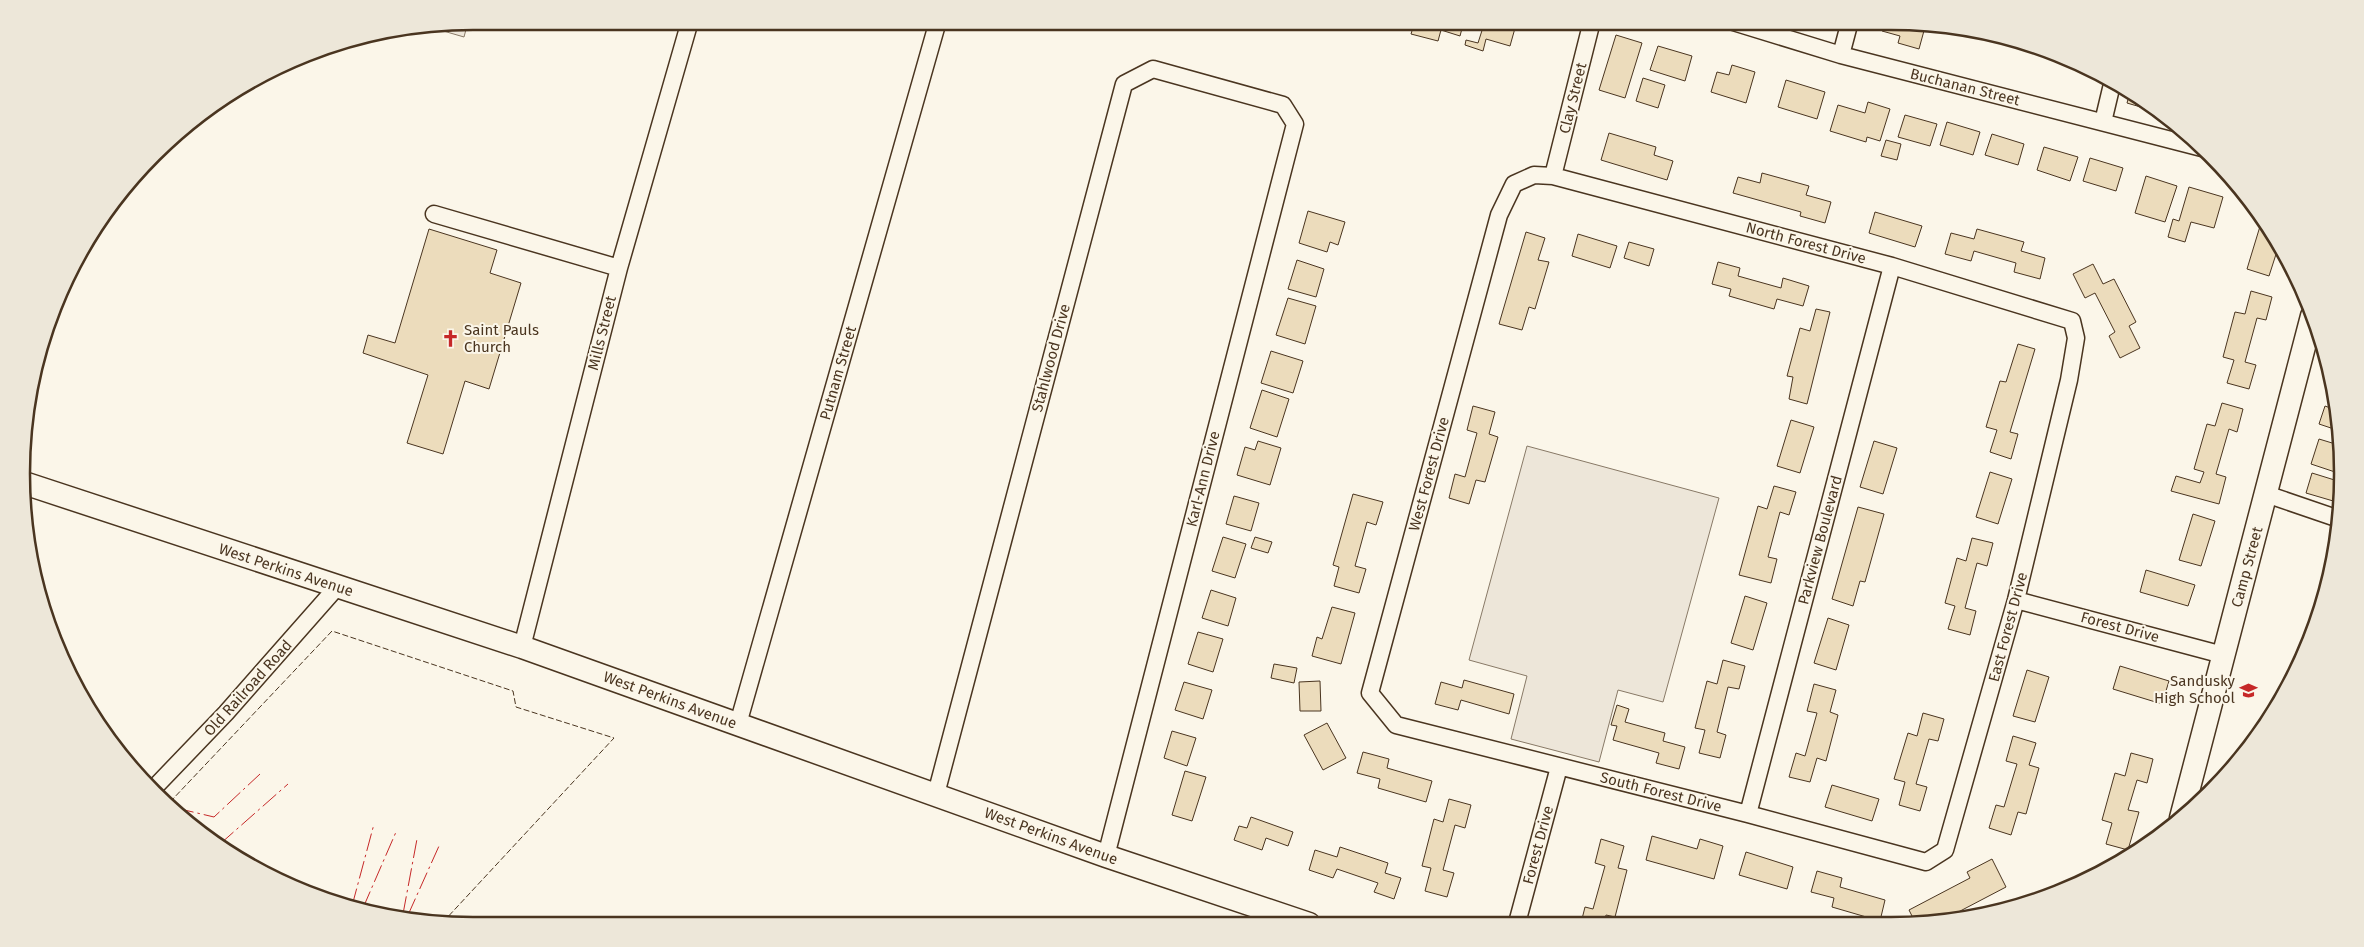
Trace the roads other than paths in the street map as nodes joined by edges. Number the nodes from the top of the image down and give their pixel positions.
1 (687, 30) edge
2 (935, 30) edge
3 (1590, 30) edge
4 (1759, 30) edge
5 (1848, 30) edge
6 (1841, 55) junction
7 (2111, 88) edge
8 (1283, 105) joint
9 (2103, 122) junction
10 (2187, 144) edge
11 (1553, 176) junction
12 (434, 214) dead end
13 (1499, 215) joint
14 (1892, 266) junction
15 (619, 268) junction
16 (2309, 328) edge
17 (2069, 380) joint
18 (30, 484) edge
19 (2266, 494) junction
20 (2332, 516) edge
21 (337, 587) junction
22 (2016, 600) junction
23 (522, 647) junction
24 (2224, 655) junction
25 (738, 724) junction
26 (1396, 725) joint
27 (1559, 767) junction
28 (157, 784) edge
29 (936, 794) junction
30 (2184, 806) edge
31 (1748, 814) junction
32 (1106, 856) junction
33 (1926, 862) joint
34 (1288, 917) edge
35 (1519, 917) edge

1 - 15 street, Mills Street
2 - 25 street, Putnam Street
3 - 11 street, Clay Street
4 - 6 street, Buchanan Street
5 - 6 street
6 - 9 street, Buchanan Street
7 - 9 street
8 - 29 street, Stahlwood Drive
8 - 32 street, Karl-Ann Drive
9 - 10 street, Buchanan Street
11 - 13 street, North Forest Drive
11 - 14 street, North Forest Drive
12 - 15 street
13 - 26 street, West Forest Drive
14 - 17 street, North Forest Drive
14 - 31 street, Parkview Boulevard
15 - 23 street, Mills Street
16 - 19 main road, Camp Street
17 - 22 street, East Forest Drive
18 - 21 main road, West Perkins Avenue
19 - 20 street
19 - 24 main road, Camp Street
21 - 23 main road, West Perkins Avenue
21 - 28 street, Old Railroad Road
22 - 24 street, Forest Drive
22 - 33 street, East Forest Drive
23 - 25 main road, West Perkins Avenue
24 - 30 main road, Camp Street
25 - 29 main road, West Perkins Avenue
26 - 27 street, South Forest Drive
27 - 31 street, South Forest Drive
27 - 35 street, Forest Drive
29 - 32 main road, West Perkins Avenue
31 - 33 street, South Forest Drive
32 - 34 main road, West Perkins Avenue

